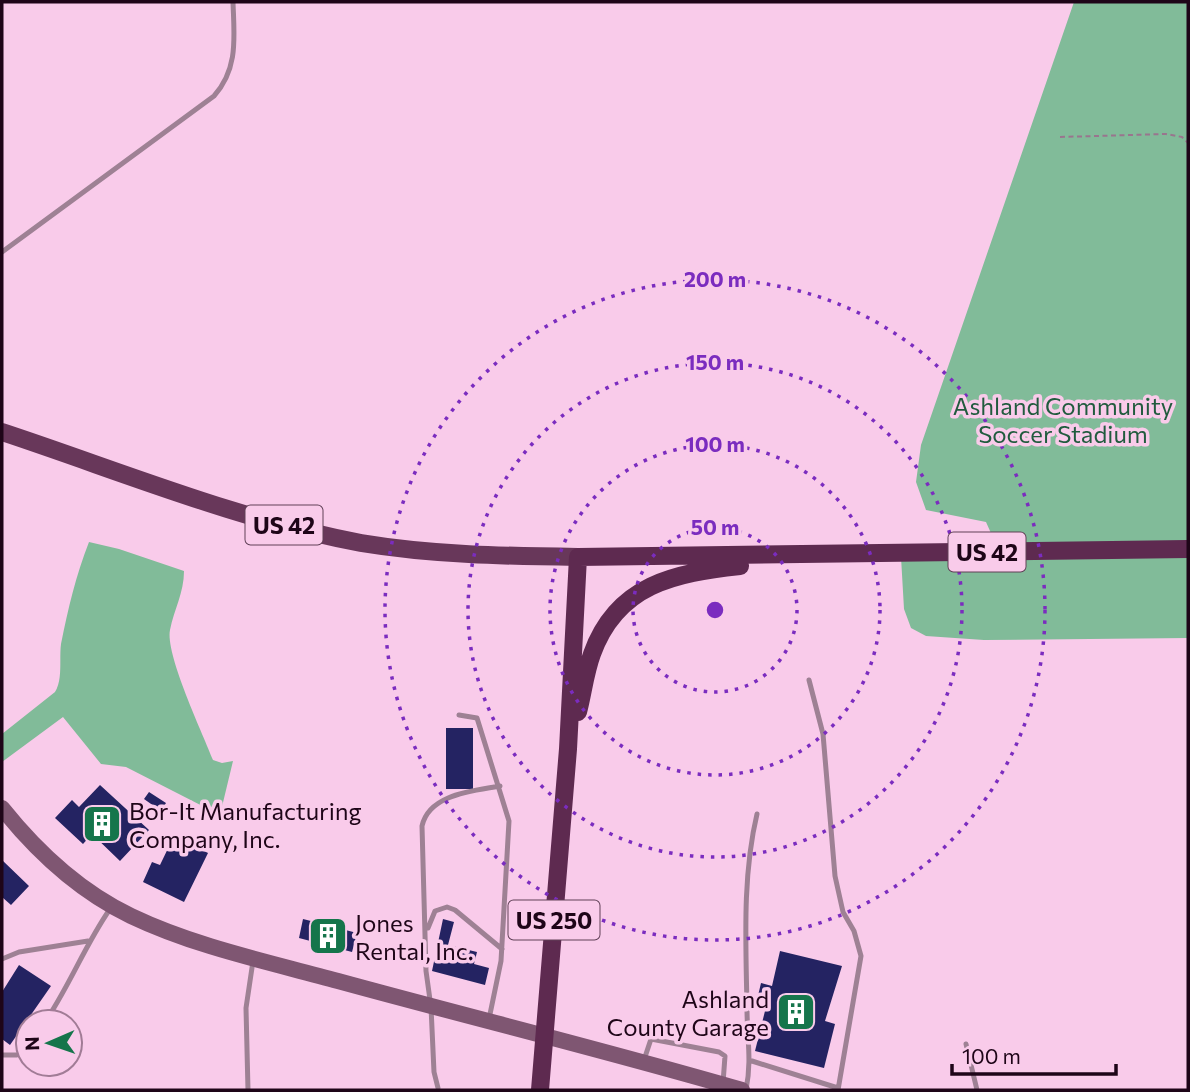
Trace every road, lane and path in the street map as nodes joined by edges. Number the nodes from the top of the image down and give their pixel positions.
1 (233, 2) edge
2 (1060, 137) dead end
3 (1188, 143) edge
4 (2, 252) edge
5 (2, 432) edge
6 (1188, 549) edge
7 (786, 556) junction
8 (578, 557) junction
9 (809, 680) dead end
10 (459, 715) dead end
11 (568, 749) junction
12 (500, 786) junction
13 (2, 808) edge
14 (757, 814) dead end
15 (112, 906) junction
16 (426, 934) junction
17 (88, 941) junction
18 (502, 949) junction
19 (253, 958) junction
20 (2, 959) edge
21 (431, 1007) junction
22 (55, 1008) edge
23 (488, 1022) junction
24 (545, 1035) junction
25 (966, 1044) dead end
26 (752, 1061) junction
27 (643, 1063) junction
28 (723, 1084) junction
29 (438, 1088) dead end
30 (838, 1089) edge
31 (248, 1090) edge
32 (540, 1090) edge
33 (744, 1090) edge
34 (977, 1090) edge

1 - 4 lane
2 - 3 path
5 - 8 main road, US 42
6 - 7 highway, US 42
7 - 8 highway, US 42
7 - 11 highway, US 250
8 - 11 highway, US 250
9 - 30 lane
10 - 12 lane
11 - 24 highway, US 250
12 - 16 lane
12 - 18 lane
13 - 15 main road
14 - 26 lane
15 - 17 lane
15 - 19 main road
16 - 18 lane
16 - 21 lane
17 - 20 lane
17 - 22 lane
18 - 23 lane
19 - 21 main road
19 - 31 lane
21 - 23 main road
21 - 29 lane
23 - 24 main road
24 - 27 main road
24 - 32 highway, US 250
25 - 34 lane
26 - 30 lane
26 - 33 lane
27 - 28 main road
27 - 28 lane
28 - 33 main road

